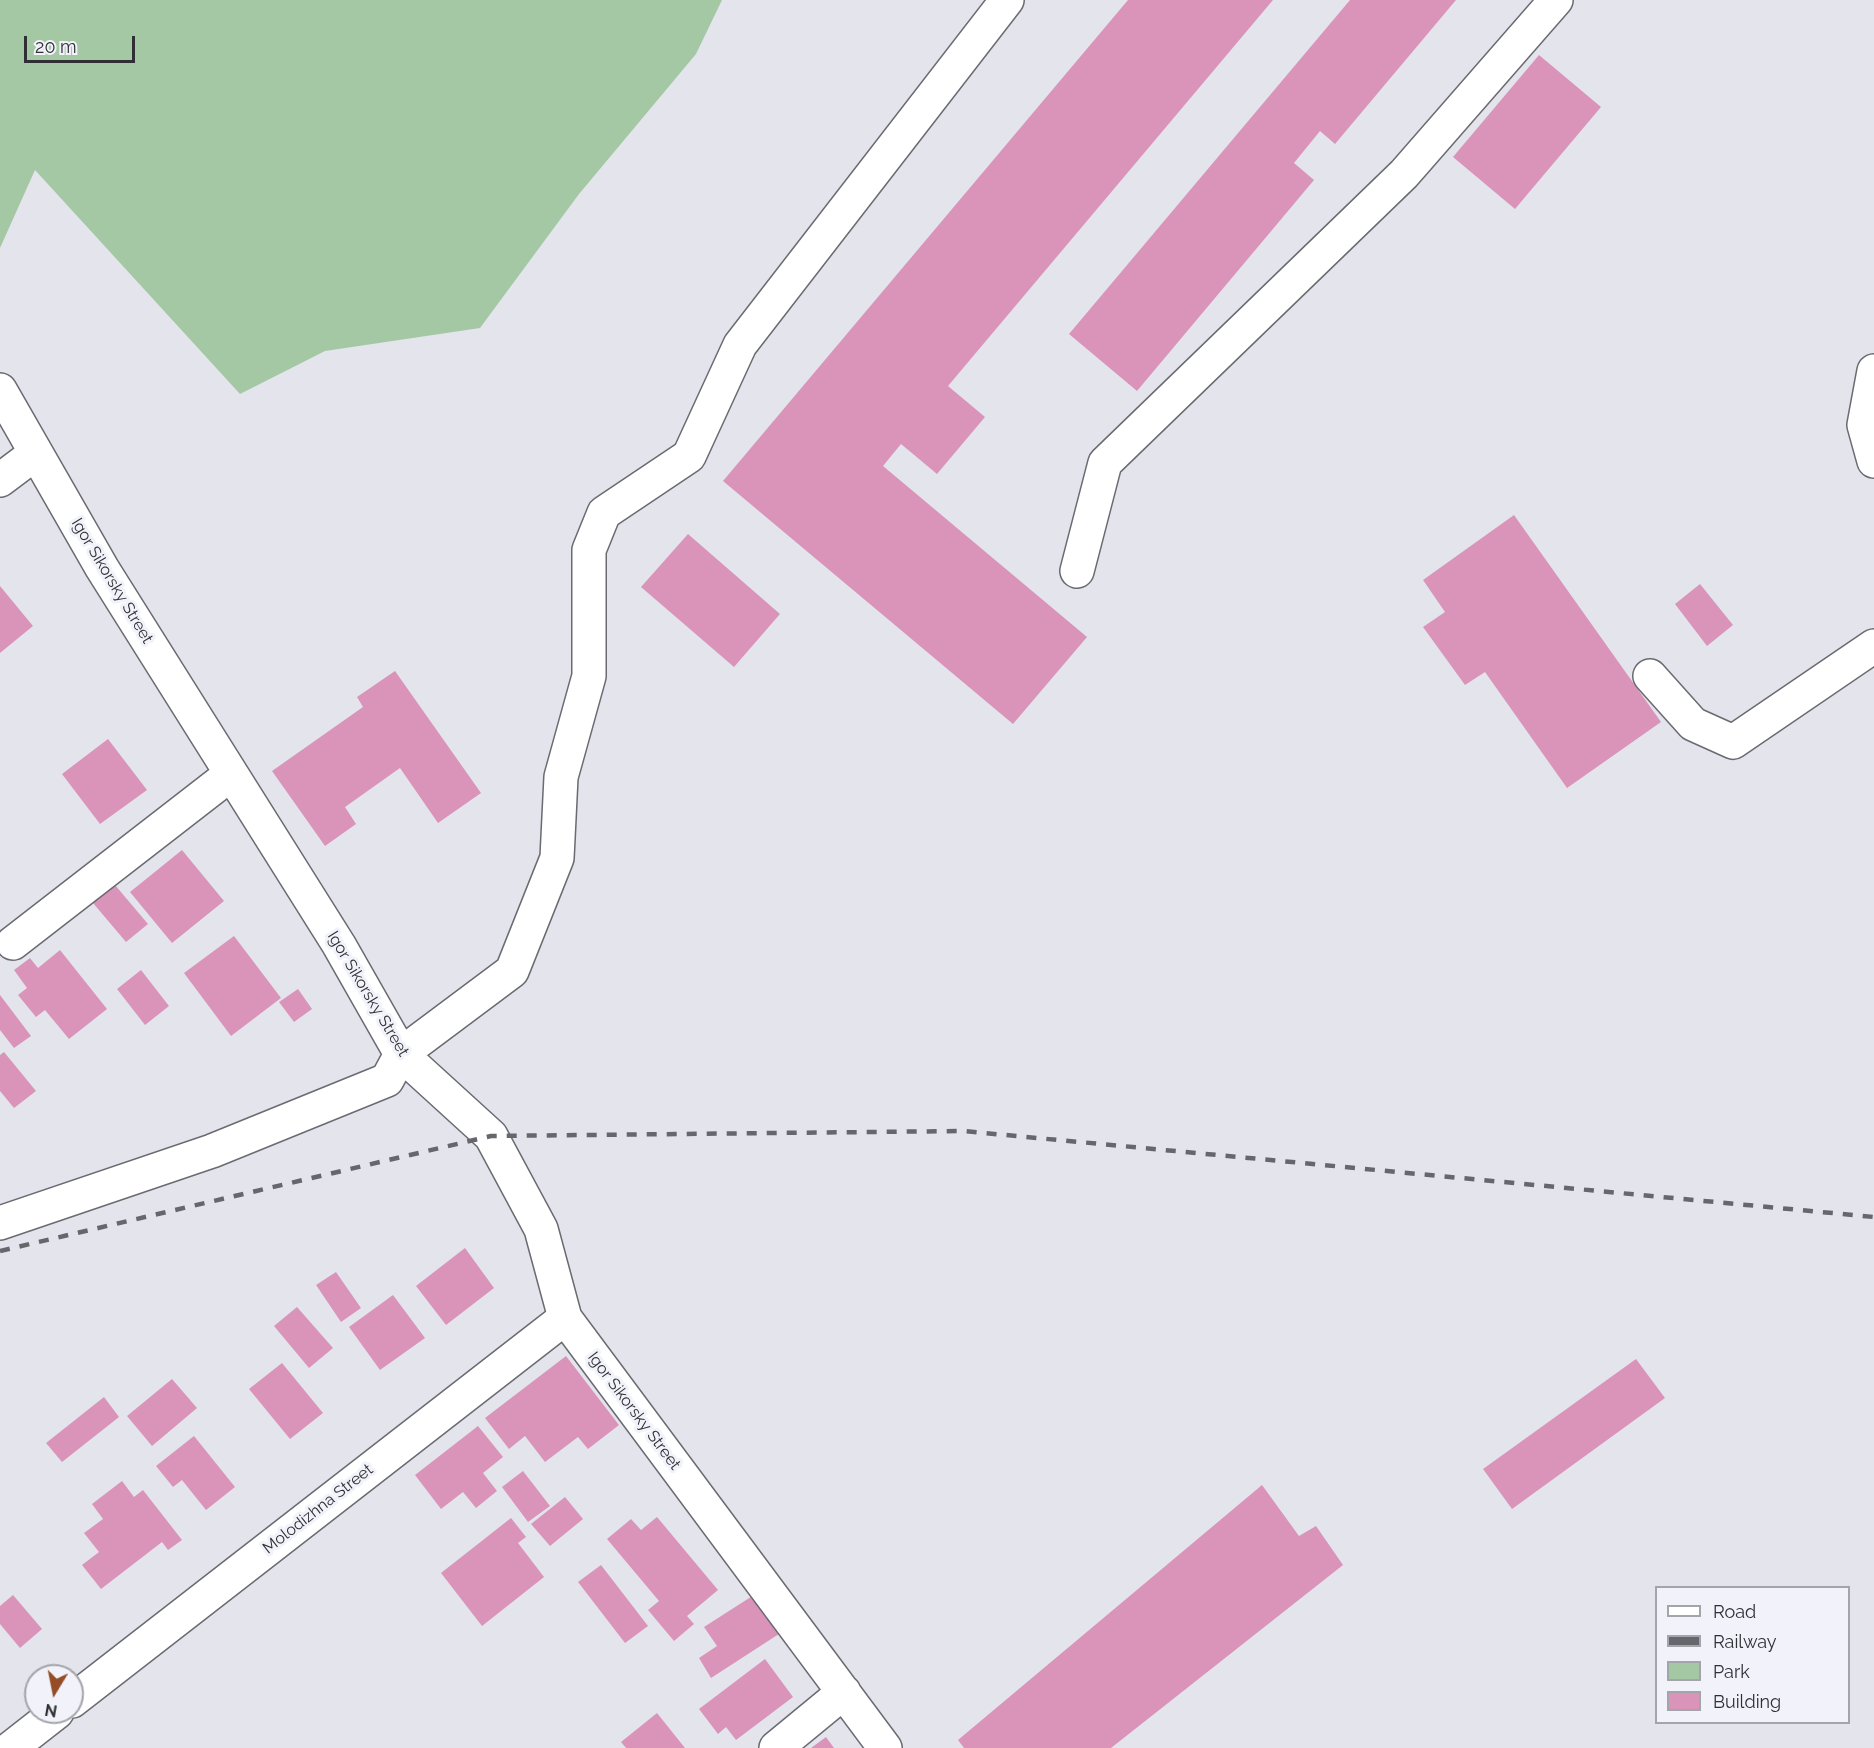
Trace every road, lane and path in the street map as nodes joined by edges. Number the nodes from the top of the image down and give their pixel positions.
1 (1007, 0) edge
2 (1556, 0) edge
3 (1874, 371) edge
4 (0, 390) edge
5 (36, 453) junction
6 (1874, 461) edge
7 (0, 480) edge
8 (1077, 571) dead end
9 (1874, 646) edge
10 (1650, 676) dead end
11 (231, 774) junction
12 (13, 943) dead end
13 (401, 1053) junction
14 (0, 1223) edge
15 (565, 1318) junction
16 (84, 1692) edge
17 (844, 1692) junction
18 (42, 1724) edge
19 (11, 1748) edge
20 (776, 1748) edge
21 (885, 1748) edge

1 - 13 street
2 - 8 street
3 - 6 street
4 - 5 street, Igor Sikorsky Street
5 - 7 street
5 - 11 street, Igor Sikorsky Street
9 - 10 street
11 - 12 street
11 - 13 street, Igor Sikorsky Street
13 - 14 street
13 - 15 street, Igor Sikorsky Street
15 - 16 street, Molodizhna Street
15 - 17 street, Igor Sikorsky Street
17 - 20 street
17 - 21 street, Igor Sikorsky Street
18 - 19 street

